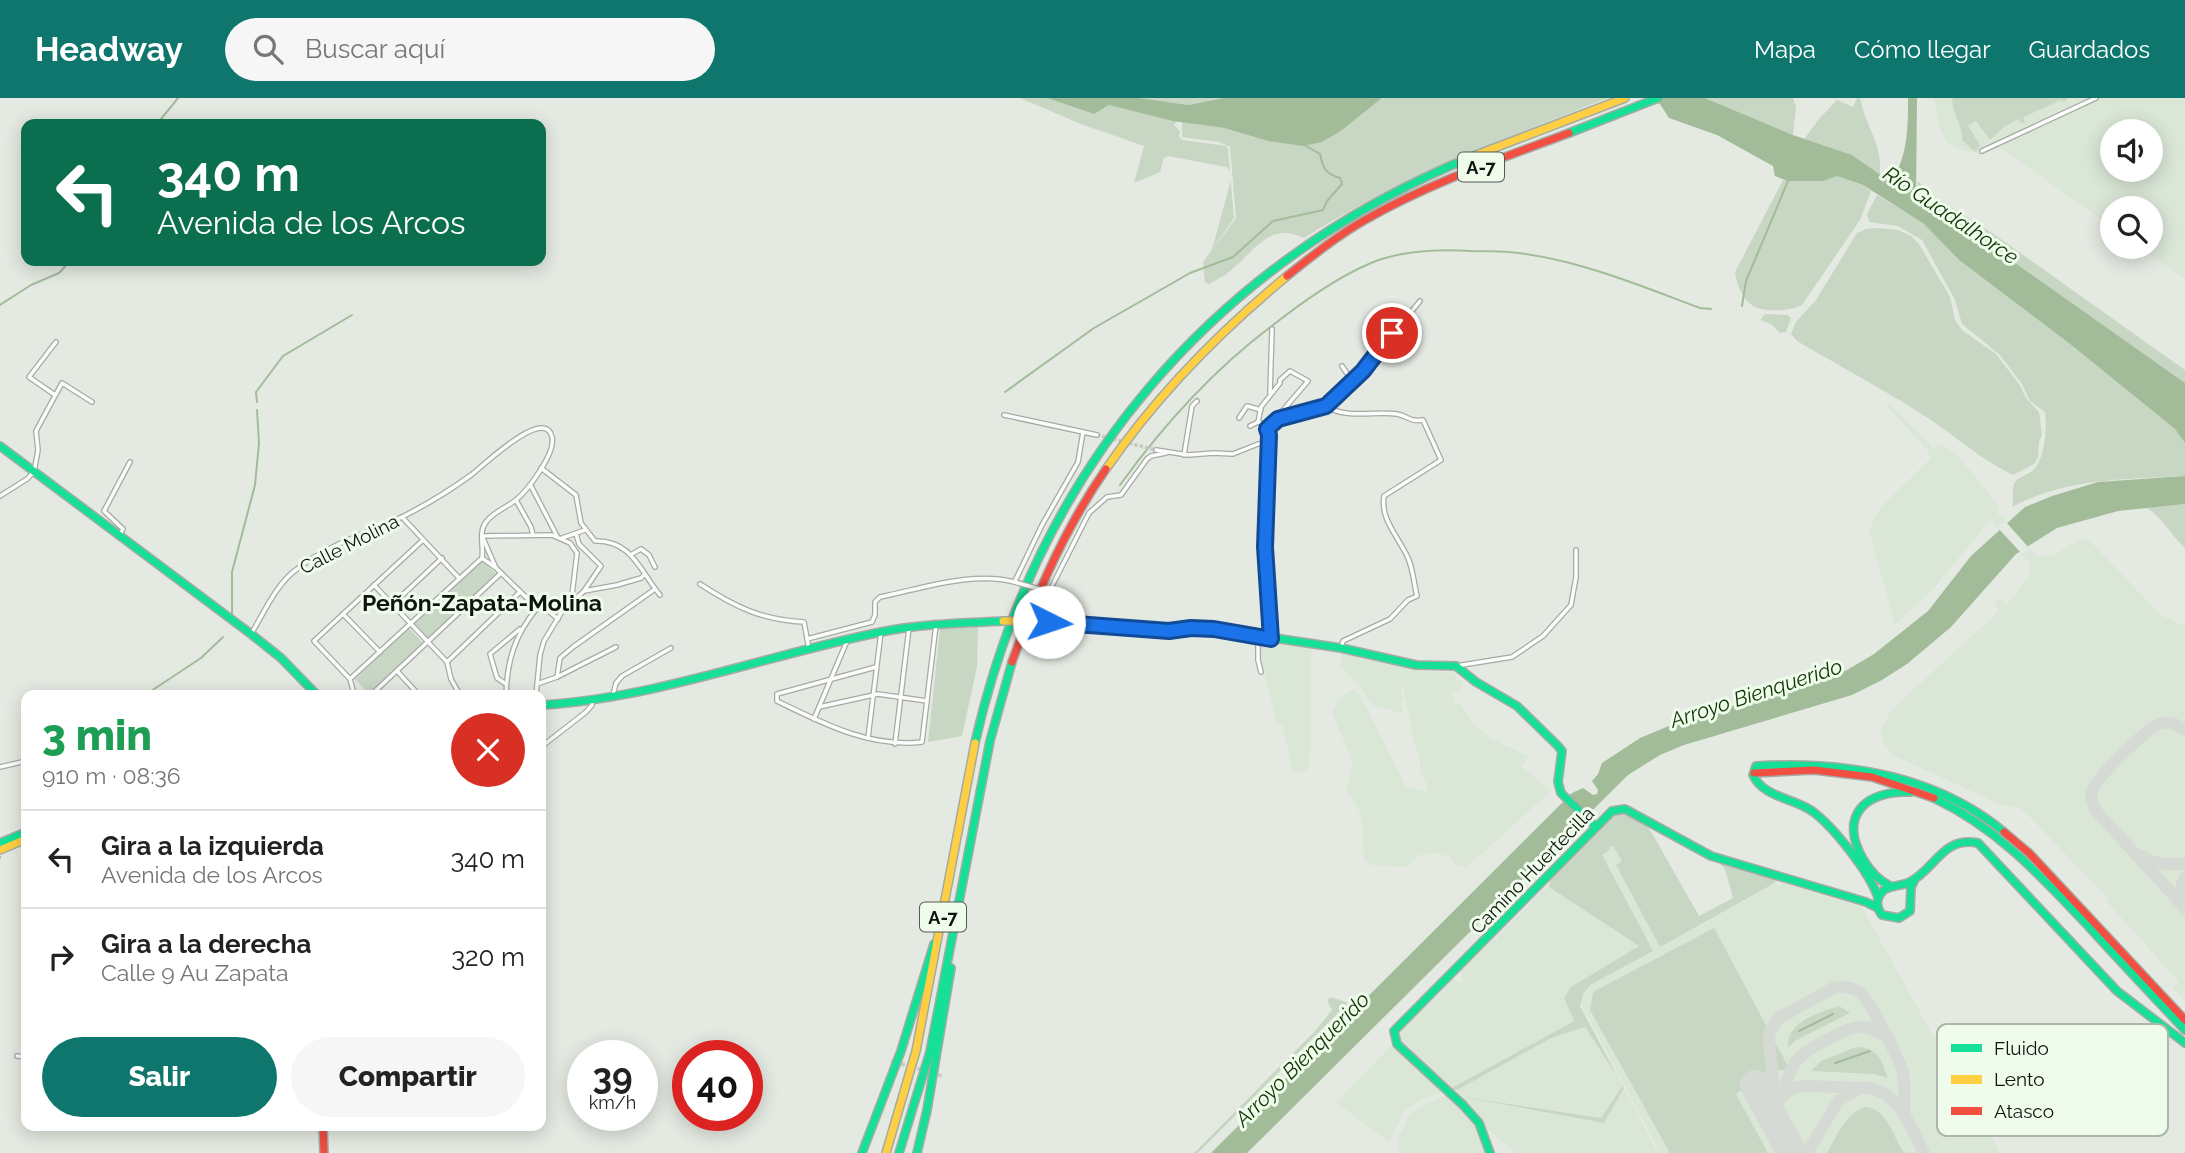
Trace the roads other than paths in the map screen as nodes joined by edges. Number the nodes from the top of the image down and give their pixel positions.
1 (1625, 98) edge
2 (1658, 98) edge
3 (2096, 98) edge
4 (1982, 151) dead end
5 (1420, 301) dead end
6 (1272, 329) dead end
7 (55, 342) dead end
8 (1342, 366) dead end
9 (1352, 381) junction
10 (1270, 393) junction
11 (55, 395) junction
12 (1197, 401) dead end
13 (92, 402) dead end
14 (1326, 406) junction
15 (1261, 410) junction
16 (1004, 415) dead end
17 (1239, 418) dead end
18 (1278, 419) junction
19 (1258, 422) junction
20 (1250, 426) dead end
21 (1267, 429) junction
22 (1083, 432) junction
23 (1097, 435) tunnel mouth
24 (1268, 443) junction
25 (0, 446) edge
26 (1156, 450) tunnel mouth
27 (1166, 453) junction
28 (1184, 455) junction
29 (130, 462) dead end
30 (541, 468) junction
31 (34, 472) junction
32 (531, 486) junction
33 (0, 495) edge
34 (516, 500) junction
35 (401, 517) junction
36 (585, 530) junction
37 (576, 534) junction
38 (533, 535) junction
39 (119, 536) junction
40 (482, 536) junction
41 (560, 537) junction
42 (423, 540) junction
43 (583, 548) junction
44 (1576, 550) dead end
45 (577, 553) junction
46 (632, 554) junction
47 (442, 558) junction
48 (482, 558) junction
49 (655, 567) dead end
50 (496, 568) junction
51 (501, 573) junction
52 (644, 575) junction
53 (459, 578) junction
54 (1016, 583) junction
55 (700, 584) dead end
56 (374, 585) junction
57 (655, 589) junction
58 (584, 591) junction
59 (520, 592) junction
60 (660, 594) dead end
61 (572, 595) junction
62 (578, 598) junction
63 (392, 605) junction
64 (567, 606) junction
65 (537, 608) junction
66 (343, 614) junction
67 (558, 619) junction
68 (410, 624) junction
69 (936, 625) junction
70 (521, 627) junction
71 (908, 628) junction
72 (881, 632) junction
73 (251, 634) junction
74 (1258, 637) junction
75 (807, 639) junction
76 (1271, 639) junction
77 (847, 641) junction
78 (427, 642) junction
79 (616, 647) dead end
80 (671, 648) dead end
81 (1341, 648) junction
82 (810, 651) junction
83 (380, 652) junction
84 (447, 662) junction
85 (1457, 666) junction
86 (876, 667) junction
87 (397, 671) junction
88 (1261, 672) dead end
89 (557, 677) junction
90 (831, 678) junction
91 (350, 680) junction
92 (304, 682) junction
93 (506, 684) junction
94 (537, 684) junction
95 (308, 690) edge
96 (312, 690) edge
97 (353, 690) edge
98 (376, 690) edge
99 (414, 690) edge
100 (457, 690) edge
101 (506, 690) edge
102 (536, 690) edge
103 (613, 695) junction
104 (873, 695) junction
105 (900, 697) junction
106 (592, 699) junction
107 (927, 701) junction
108 (546, 704) edge
109 (819, 707) junction
110 (814, 719) junction
111 (868, 738) junction
112 (546, 743) edge
113 (895, 744) junction
114 (21, 762) edge
115 (0, 767) edge
116 (1756, 771) junction
117 (1927, 794) junction
118 (1596, 827) junction
119 (21, 834) edge
120 (21, 841) edge
121 (0, 843) edge
122 (0, 850) edge
123 (1915, 879) junction
124 (1890, 886) junction
125 (1899, 886) junction
126 (1910, 895) junction
127 (1878, 902) junction
128 (945, 906) junction
129 (957, 909) junction
130 (2185, 1020) edge
131 (2164, 1024) edge
132 (2168, 1027) edge
133 (2185, 1030) edge
134 (2185, 1043) edge
135 (17, 1056) dead end
136 (21, 1056) edge
137 (323, 1131) edge
138 (324, 1153) edge
139 (862, 1153) edge
140 (886, 1153) edge
141 (899, 1153) edge
142 (916, 1153) edge
143 (1490, 1153) edge

1 - 128 main road, A-7
2 - 129 main road, A-7
3 - 4 street
5 - 9 street
6 - 10 street
7 - 11 street
8 - 9 street
9 - 14 street
10 - 15 street
10 - 18 street
11 - 13 street
11 - 31 street
12 - 28 street
14 - 18 street
14 - 81 street
15 - 17 street
15 - 19 street
16 - 22 street
18 - 21 street
19 - 20 street
19 - 21 street
21 - 24 street
22 - 23 street
22 - 54 street
24 - 28 street
24 - 76 street
25 - 31 main road
26 - 27 street
27 - 28 street
27 - 54 street, bridge
29 - 39 street
30 - 32 street
30 - 35 street, Calle Molina
30 - 36 street
31 - 33 street
31 - 39 main road
32 - 34 street
32 - 41 street
34 - 38 street
34 - 40 street
35 - 42 street
35 - 73 street, Calle Molina
36 - 37 street
36 - 46 street
37 - 41 street
37 - 43 street
38 - 40 street
38 - 41 street
39 - 73 main road
40 - 48 street
40 - 50 street
41 - 45 street
42 - 47 street
42 - 56 street
43 - 45 street
43 - 58 street
44 - 85 street
45 - 61 street
46 - 49 street
46 - 52 street
47 - 53 street
47 - 63 street
48 - 50 street
48 - 53 street
50 - 51 street
51 - 59 street
51 - 78 street
52 - 57 street
52 - 58 street
53 - 68 street
54 - 75 street
55 - 75 street
56 - 63 street
56 - 66 street
57 - 60 street
57 - 89 street
58 - 62 street
59 - 65 street
59 - 84 street
61 - 62 street
61 - 64 street
62 - 64 street
63 - 68 street
64 - 67 street
65 - 67 street
65 - 70 street
66 - 83 street
66 - 91 street
67 - 94 street
68 - 78 street
68 - 83 street
69 - 71 main road
69 - 74 main road, bridge
69 - 107 street
70 - 93 street
70 - 93 street
71 - 72 main road
71 - 105 street
72 - 77 main road
72 - 86 street
73 - 92 main road
74 - 76 main road
74 - 88 street
75 - 82 street
76 - 81 main road
77 - 82 main road
77 - 90 street
78 - 84 street
78 - 87 street
79 - 89 street
80 - 103 street
81 - 85 main road
82 - 103 main road
83 - 91 street
84 - 100 street
85 - 118 main road
86 - 90 street
86 - 104 street
87 - 98 street
87 - 99 street
89 - 94 street
90 - 109 street
90 - 110 street
91 - 97 street
92 - 95 main road
92 - 96 main road
93 - 101 street
94 - 102 street
103 - 106 main road
104 - 105 street
104 - 109 street
104 - 111 street
105 - 107 street
105 - 113 street
106 - 108 main road
106 - 112 street
107 - 113 street
109 - 110 street
110 - 111 street
111 - 113 street
114 - 115 street
116 - 117 main road
116 - 127 main road
116 - 130 main road
117 - 124 main road
117 - 133 main road
118 - 127 main road, Camino Huertecilla
118 - 143 main road, Camino Huertecilla
119 - 121 main road
120 - 122 main road
123 - 125 main road
123 - 126 main road
123 - 131 main road
124 - 125 main road
124 - 127 main road
125 - 126 main road
126 - 127 main road
128 - 139 main road
128 - 140 main road, A-7
129 - 141 main road, A-7
129 - 142 main road
132 - 134 main road
135 - 136 street
137 - 138 main road

